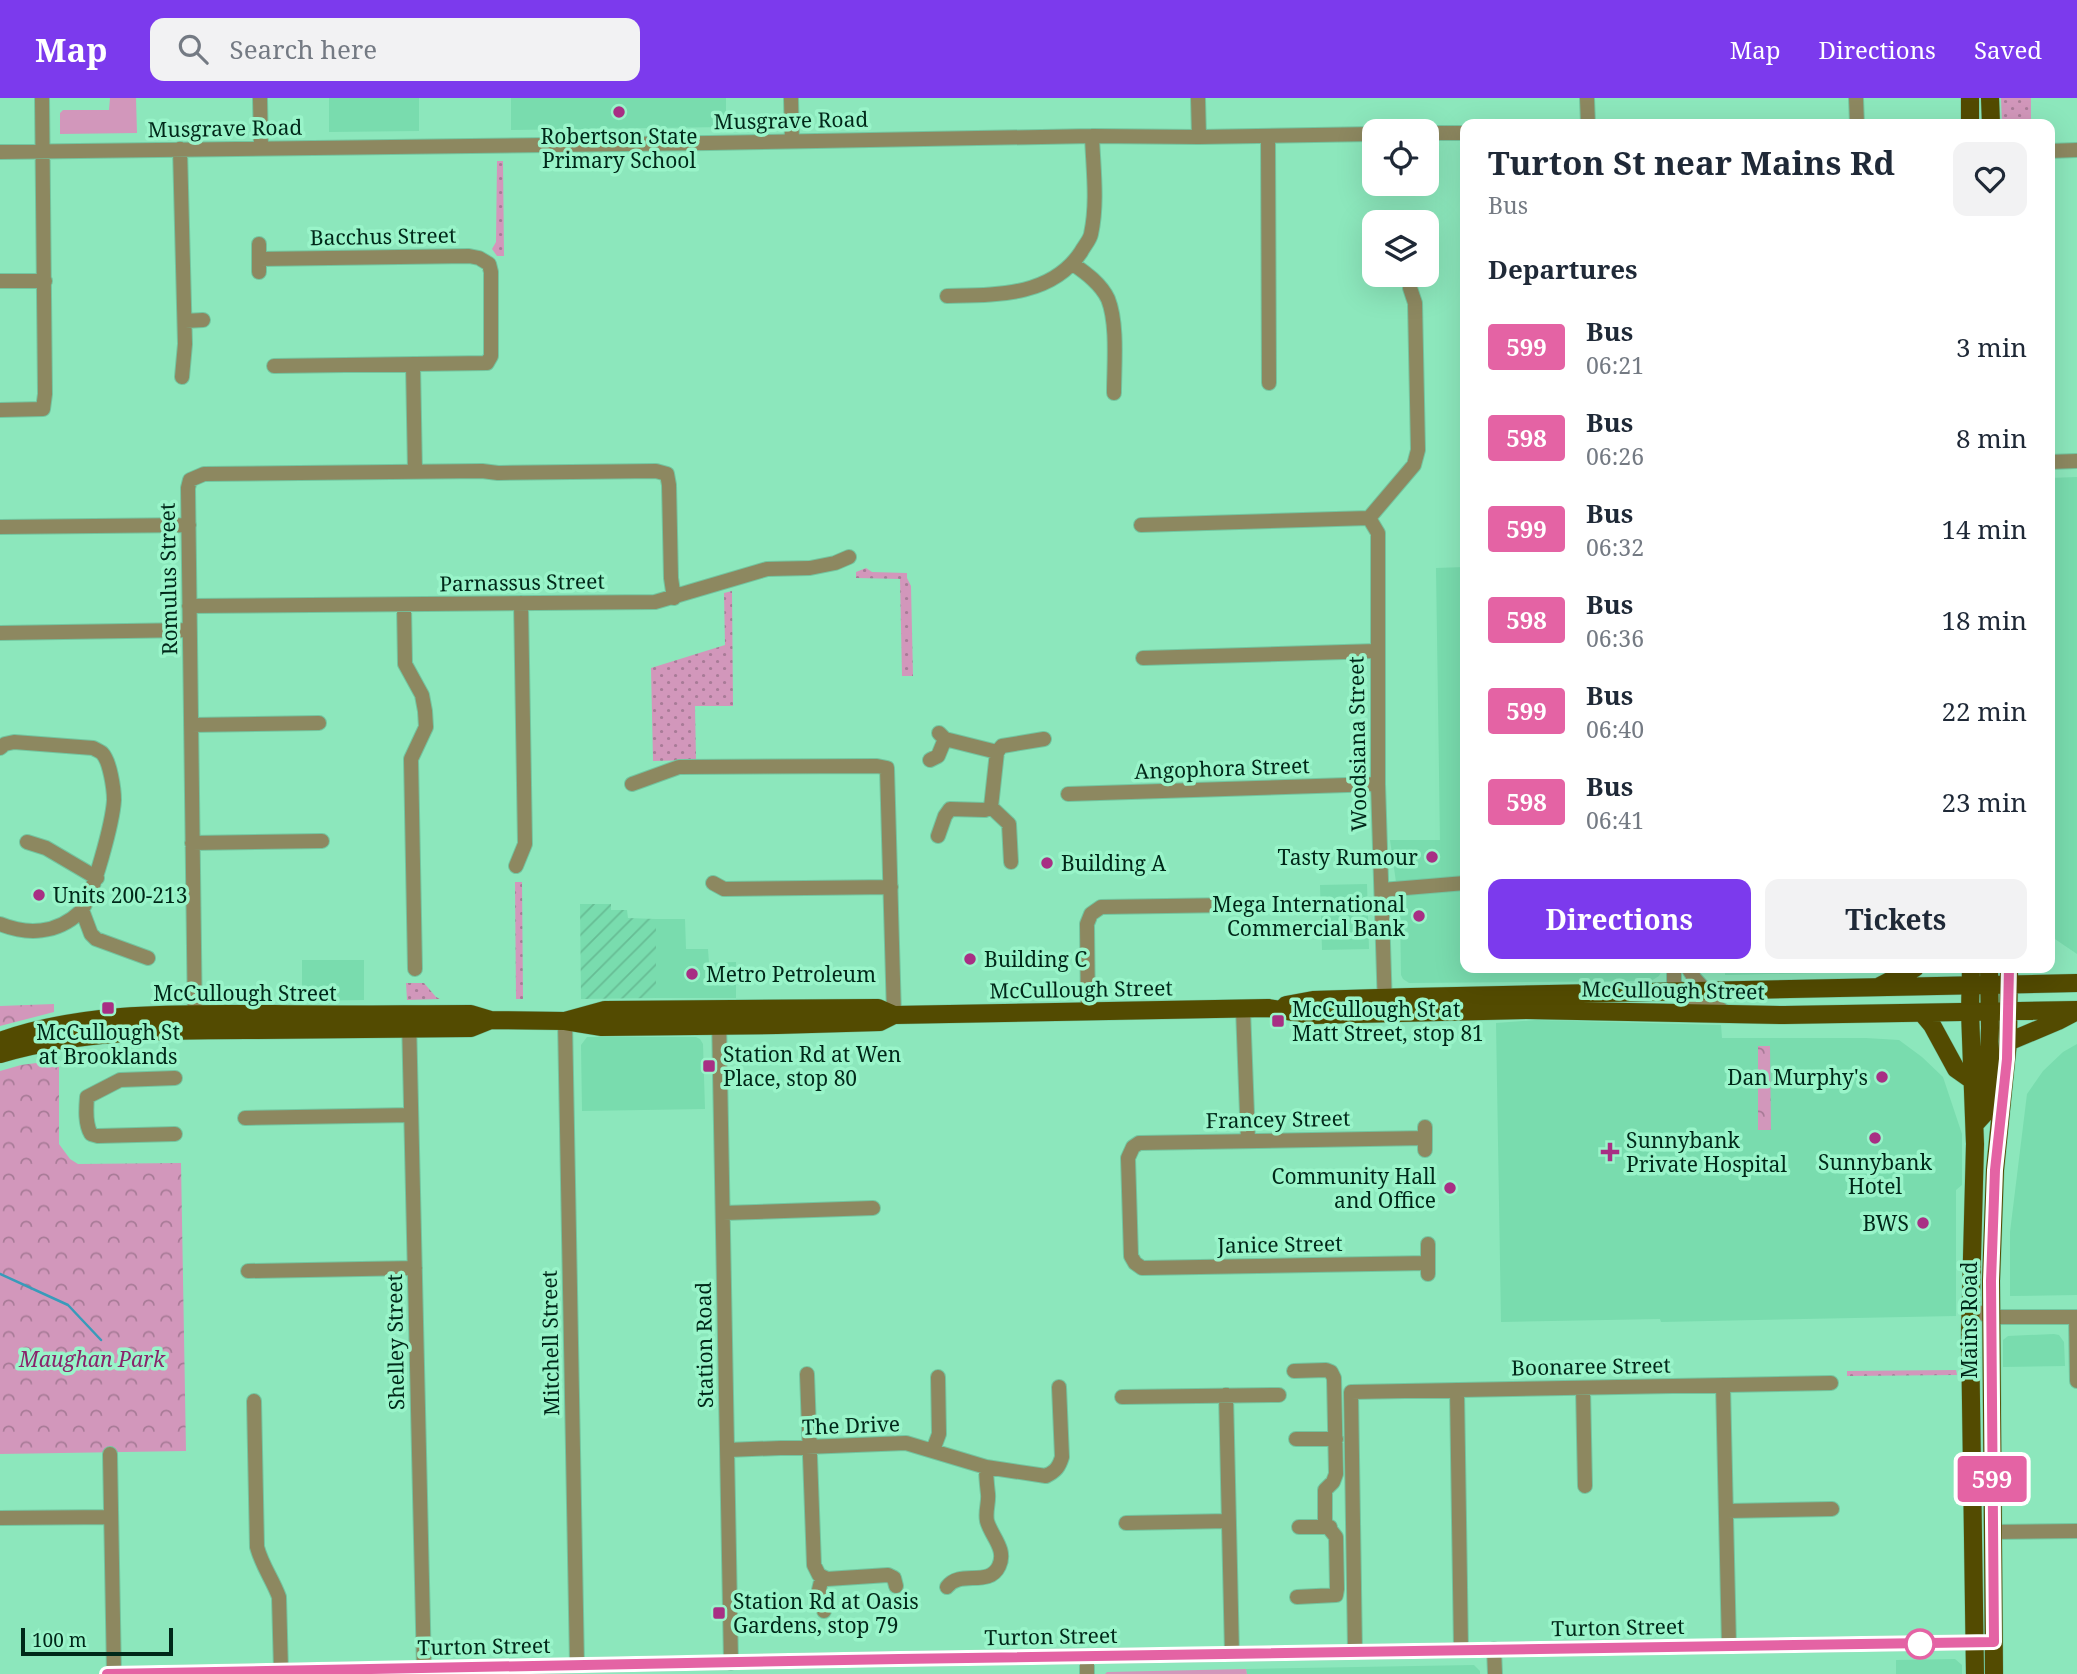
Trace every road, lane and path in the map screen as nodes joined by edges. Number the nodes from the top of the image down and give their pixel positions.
1 (42, 98) edge
2 (260, 98) edge
3 (791, 98) edge
4 (1198, 98) edge
5 (1587, 98) edge
6 (1856, 98) edge
7 (1970, 98) edge
8 (1990, 98) edge
9 (1588, 119) edge
10 (1857, 119) edge
11 (1970, 119) edge
12 (1991, 119) edge
13 (1439, 133) edge
14 (1460, 133) edge
15 (1362, 134) edge
16 (1092, 136) junction
17 (1268, 136) junction
18 (1199, 137) junction
19 (792, 141) junction
20 (261, 148) junction
21 (180, 149) junction
22 (2077, 150) edge
23 (2055, 151) edge
24 (0, 152) edge
25 (43, 152) junction
26 (259, 258) dead end
27 (1073, 264) junction
28 (45, 281) junction
29 (0, 282) edge
30 (1410, 288) dead end
31 (947, 296) dead end
32 (203, 320) dead end
33 (185, 321) junction
34 (413, 365) junction
35 (274, 366) dead end
36 (182, 377) dead end
37 (1269, 383) dead end
38 (1114, 393) dead end
39 (0, 410) edge
40 (2077, 461) edge
41 (2055, 462) edge
42 (415, 472) junction
43 (1369, 518) junction
44 (189, 525) junction
45 (1141, 525) dead end
46 (0, 527) edge
47 (849, 557) dead end
48 (674, 598) junction
49 (522, 603) junction
50 (404, 605) junction
51 (190, 606) junction
52 (189, 630) junction
53 (0, 633) edge
54 (1377, 651) junction
55 (1143, 658) dead end
56 (319, 723) dead end
57 (191, 724) junction
58 (1044, 739) dead end
59 (0, 748) edge
60 (997, 752) junction
61 (930, 760) dead end
62 (632, 784) dead end
63 (1378, 784) junction
64 (1068, 794) dead end
65 (991, 807) junction
66 (938, 836) dead end
67 (323, 841) dead end
68 (26, 842) dead end
69 (192, 843) junction
70 (1011, 862) dead end
71 (516, 866) dead end
72 (97, 878) junction
73 (713, 883) dead end
74 (1460, 883) edge
75 (891, 887) junction
76 (1382, 890) junction
77 (1231, 905) dead end
78 (82, 910) junction
79 (0, 923) edge
80 (148, 958) dead end
81 (415, 969) dead end
82 (1674, 973) edge
83 (1691, 973) edge
84 (1904, 973) edge
85 (2049, 975) edge
86 (1970, 976) edge
87 (1989, 976) edge
88 (2009, 976) edge
89 (2077, 983) edge
90 (1877, 987) junction
91 (1707, 992) junction
92 (1680, 993) junction
93 (1385, 1006) junction
94 (1243, 1009) junction
95 (2077, 1010) edge
96 (1088, 1011) junction
97 (1990, 1011) junction
98 (2009, 1011) junction
99 (1970, 1012) junction
100 (1922, 1013) junction
101 (1727, 1014) junction
102 (894, 1015) junction
103 (719, 1018) junction
104 (409, 1021) junction
105 (565, 1021) junction
106 (195, 1022) junction
107 (0, 1041) edge
108 (2008, 1041) junction
109 (0, 1054) edge
110 (175, 1078) dead end
111 (1973, 1081) junction
112 (411, 1115) junction
113 (245, 1118) dead end
114 (1975, 1124) junction
115 (175, 1134) dead end
116 (1425, 1138) dead end
117 (1248, 1140) junction
118 (873, 1208) dead end
119 (723, 1213) junction
120 (1428, 1244) dead end
121 (1135, 1263) joint
122 (415, 1268) junction
123 (248, 1271) dead end
124 (1970, 1310) junction
125 (1990, 1317) junction
126 (2076, 1317) edge
127 (1294, 1371) dead end
128 (807, 1374) dead end
129 (938, 1377) dead end
130 (2077, 1381) edge
131 (1831, 1383) dead end
132 (1723, 1385) junction
133 (1059, 1387) dead end
134 (1583, 1388) junction
135 (1457, 1390) junction
136 (1226, 1395) junction
137 (1279, 1395) dead end
138 (1122, 1397) dead end
139 (254, 1401) dead end
140 (1296, 1439) dead end
141 (1336, 1439) junction
142 (811, 1447) junction
143 (727, 1450) junction
144 (933, 1450) junction
145 (110, 1454) dead end
146 (986, 1467) junction
147 (1585, 1486) dead end
148 (1832, 1509) dead end
149 (1727, 1511) junction
150 (111, 1517) junction
151 (0, 1518) edge
152 (1228, 1521) junction
153 (1126, 1522) dead end
154 (1298, 1527) dead end
155 (1329, 1527) junction
156 (2077, 1531) edge
157 (1992, 1532) junction
158 (822, 1577) junction
159 (897, 1586) dead end
160 (947, 1587) dead end
161 (1297, 1597) dead end
162 (824, 1611) dead end
163 (1994, 1642) junction
164 (1974, 1643) junction
165 (1729, 1646) junction
166 (1494, 1649) junction
167 (1461, 1650) junction
168 (1355, 1652) junction
169 (1231, 1654) junction
170 (1087, 1657) junction
171 (577, 1665) junction
172 (741, 1666) edge
173 (424, 1669) junction
174 (281, 1671) junction
175 (407, 1671) edge
176 (208, 1673) edge
177 (111, 1674) edge
178 (1087, 1674) edge
179 (1495, 1674) edge
180 (1975, 1674) edge
181 (1994, 1674) edge

1 - 25 street
2 - 20 street
3 - 19 street
4 - 18 street
5 - 9 street
6 - 10 street
7 - 11 main road
8 - 12 main road
13 - 14 street
15 - 17 street, Musgrave Road
16 - 18 street, Musgrave Road
16 - 19 street, Musgrave Road
16 - 27 street
17 - 18 street, Musgrave Road
17 - 37 street
19 - 20 street, Musgrave Road
20 - 21 street, Musgrave Road
21 - 25 street, Musgrave Road
21 - 33 street
22 - 23 street
24 - 25 street, Musgrave Road
25 - 28 street
26 - 34 street, Bacchus Street
27 - 31 street
27 - 38 street
28 - 29 street
28 - 39 street
30 - 43 street
32 - 33 street
33 - 36 street
34 - 35 street
34 - 42 street
40 - 41 street
42 - 44 street, Romulus Street
42 - 48 street, Romulus Street
43 - 45 street
43 - 54 street, Woodsiana Street
44 - 46 street
44 - 51 street, Romulus Street
47 - 48 street, Parnassus Street
48 - 49 street, Parnassus Street
49 - 50 street, Parnassus Street
49 - 71 street
50 - 51 street, Parnassus Street
50 - 81 street
51 - 52 street, Romulus Street
52 - 53 street
52 - 57 street, Romulus Street
54 - 55 street
54 - 63 street, Woodsiana Street
56 - 57 street
57 - 69 street, Romulus Street
58 - 60 street
59 - 72 street
60 - 61 street
60 - 65 street
62 - 75 street
63 - 64 street, Angophora Street
63 - 76 street, Woodsiana Street
65 - 66 street
65 - 70 street
67 - 69 street
68 - 72 street
69 - 106 street, Romulus Street
72 - 78 street
73 - 75 street
74 - 76 street
75 - 102 street
76 - 93 street, Woodsiana Street
77 - 96 street
78 - 79 street
78 - 80 street
82 - 92 street
83 - 91 street
84 - 90 main road
85 - 88 main road, McCullough Street
85 - 89 main road, McCullough Street
86 - 87 main road, McCullough Street
86 - 90 main road, McCullough Street
86 - 99 main road, Mains Road
87 - 88 main road, McCullough Street
87 - 97 main road
88 - 98 main road, Mains Road
90 - 91 main road, McCullough Street
91 - 92 main road, McCullough Street
92 - 93 main road, McCullough Street
92 - 101 street
93 - 94 main road, McCullough Street
93 - 101 main road, McCullough Street
94 - 96 main road, McCullough Street
94 - 117 street
95 - 98 main road, McCullough Street
95 - 108 main road
96 - 102 main road, McCullough Street
97 - 98 main road, McCullough Street
97 - 99 main road, McCullough Street
97 - 114 main road
98 - 108 main road, Mains Road
99 - 100 main road, McCullough Street
99 - 111 main road, Mains Road
100 - 101 main road, McCullough Street
100 - 111 main road
102 - 103 main road, McCullough Street
103 - 105 main road, McCullough Street
103 - 119 street, Station Road
104 - 105 main road, McCullough Street
104 - 106 main road, McCullough Street
104 - 112 street, Shelley Street
105 - 171 street, Mitchell Street
106 - 107 main road, McCullough Street
106 - 109 main road, McCullough Street
108 - 125 main road, Mains Road
110 - 115 street
111 - 114 main road, Mains Road
112 - 113 street
112 - 122 street, Shelley Street
114 - 124 main road, Mains Road
116 - 117 street, Francey Street
117 - 121 street, Francey Street
118 - 119 street
119 - 143 street, Station Road
120 - 121 street, Janice Street
122 - 123 street
122 - 173 street, Shelley Street
124 - 125 street
124 - 164 main road, Mains Road
125 - 126 street
125 - 157 main road, Mains Road
126 - 130 street
127 - 141 street
128 - 142 street
129 - 144 street
131 - 132 street, Boonaree Street
132 - 134 street, Boonaree Street
132 - 149 street
133 - 146 street, The Drive
134 - 135 street, Boonaree Street
134 - 147 street
135 - 167 street
135 - 168 street, Boonaree Street
136 - 137 street
136 - 138 street
136 - 152 street
139 - 174 street
140 - 141 street
141 - 155 street
142 - 143 street, The Drive
142 - 144 street, The Drive
142 - 158 street
143 - 172 street, Station Road
144 - 146 street, The Drive
145 - 150 street
146 - 160 street
148 - 149 street
149 - 165 street
150 - 151 street
150 - 177 street
152 - 153 street
152 - 169 street
154 - 155 street
155 - 161 street
156 - 157 street
157 - 163 main road, Mains Road
158 - 159 street
158 - 162 street
163 - 164 street, Turton Street
163 - 181 main road, Mains Road
164 - 165 street, Turton Street
164 - 180 main road, Mains Road
165 - 166 street, Turton Street
166 - 167 street, Turton Street
166 - 179 street
167 - 168 street, Turton Street
168 - 169 street, Turton Street
169 - 170 street, Turton Street
170 - 172 street, Turton Street
170 - 178 street
171 - 172 street, Turton Street
171 - 173 street, Turton Street
173 - 175 street, Turton Street
174 - 175 street, Turton Street
174 - 176 street, Turton Street
176 - 177 street, Turton Street

